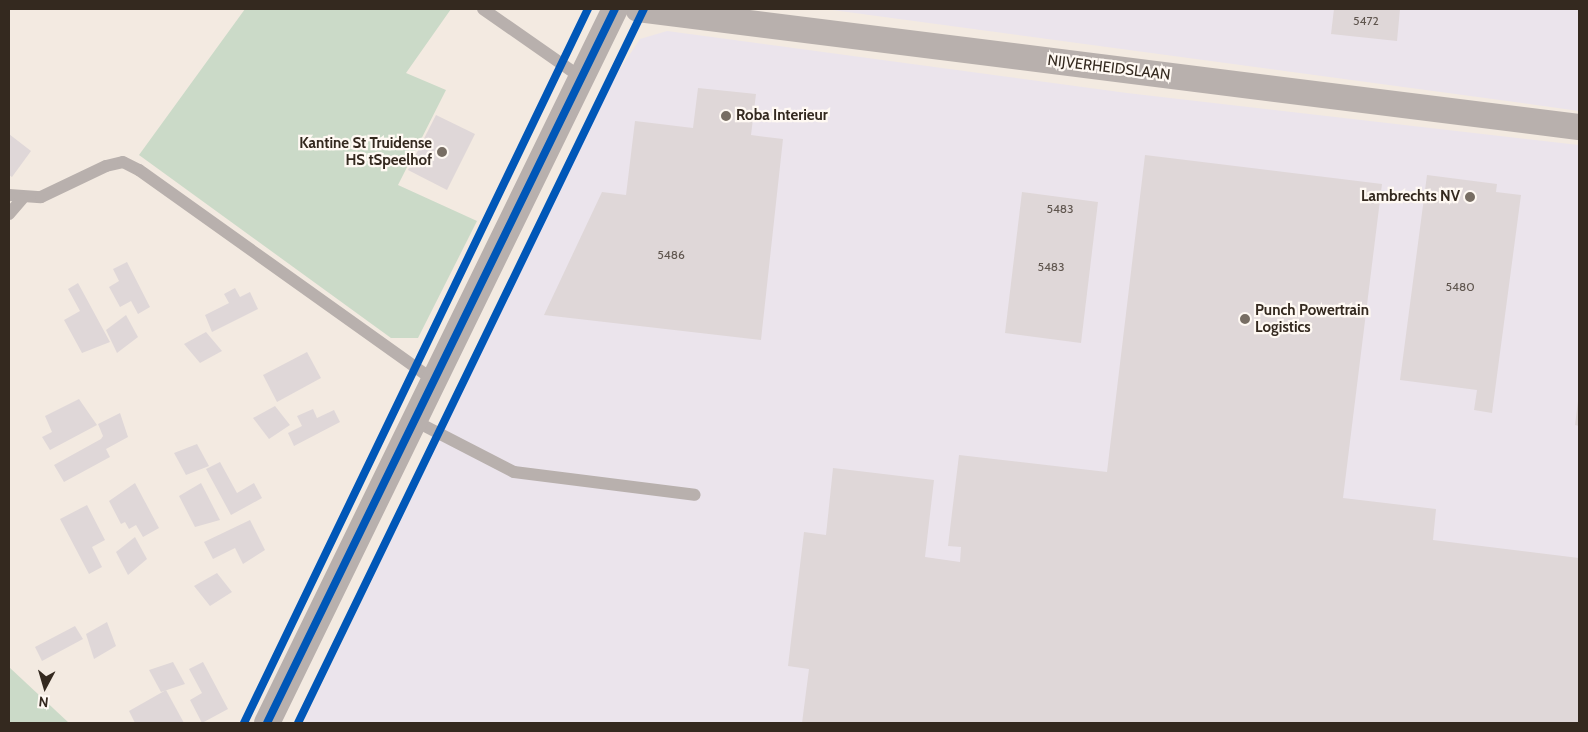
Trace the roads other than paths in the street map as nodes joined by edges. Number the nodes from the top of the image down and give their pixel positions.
1 (483, 9) edge
2 (615, 9) edge
3 (638, 9) edge
4 (582, 78) junction
5 (1579, 127) edge
6 (9, 195) edge
7 (22, 199) junction
8 (9, 214) edge
9 (435, 381) junction
10 (415, 421) junction
11 (695, 494) dead end
12 (267, 723) edge

1 - 4 lane
2 - 4 street
3 - 5 street, NIJVERHEIDSLAAN
4 - 9 street
6 - 7 lane
7 - 8 lane
7 - 9 lane
9 - 10 street
10 - 11 lane
10 - 12 street

